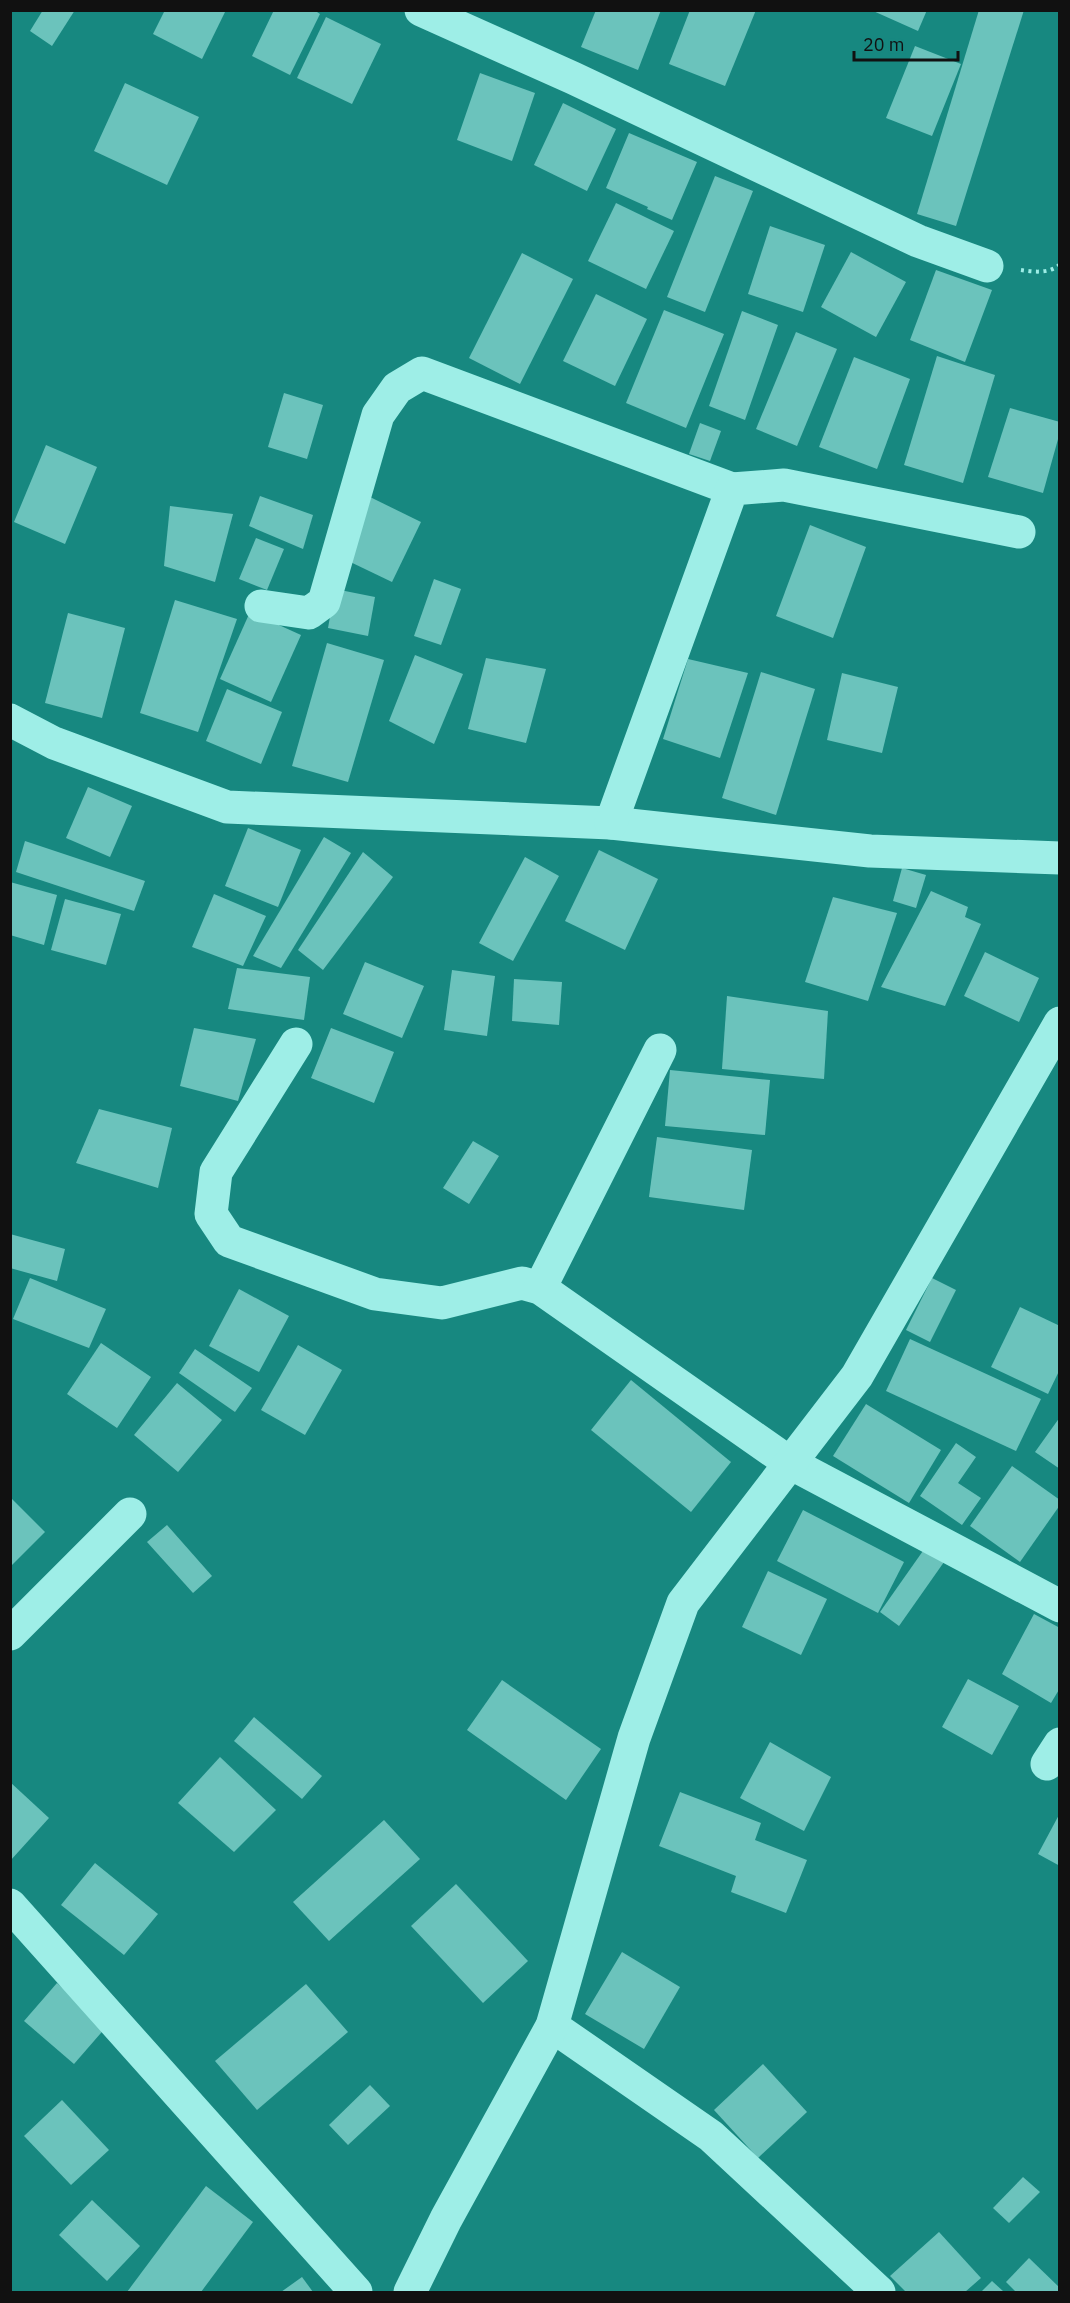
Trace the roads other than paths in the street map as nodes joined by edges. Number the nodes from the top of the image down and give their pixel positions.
1 (421, 10) edge
2 (987, 266) road end
3 (732, 489) junction
4 (1019, 532) dead end
5 (261, 606) dead end
6 (10, 720) edge
7 (611, 823) junction
8 (1059, 858) edge
9 (1059, 1023) edge
10 (296, 1044) dead end
11 (660, 1050) dead end
12 (540, 1288) junction
13 (790, 1463) junction
14 (130, 1514) dead end
15 (1059, 1606) edge
16 (10, 1634) edge
17 (10, 1905) edge
18 (552, 2026) junction
19 (356, 2292) edge
20 (410, 2292) edge
21 (879, 2292) edge

1 - 2 street
3 - 4 street
3 - 5 street
3 - 7 street
6 - 7 street
7 - 8 street
9 - 13 street
10 - 12 street
11 - 12 street
12 - 13 street
13 - 15 street
13 - 18 street
14 - 16 street
17 - 19 street
18 - 20 street
18 - 21 street

